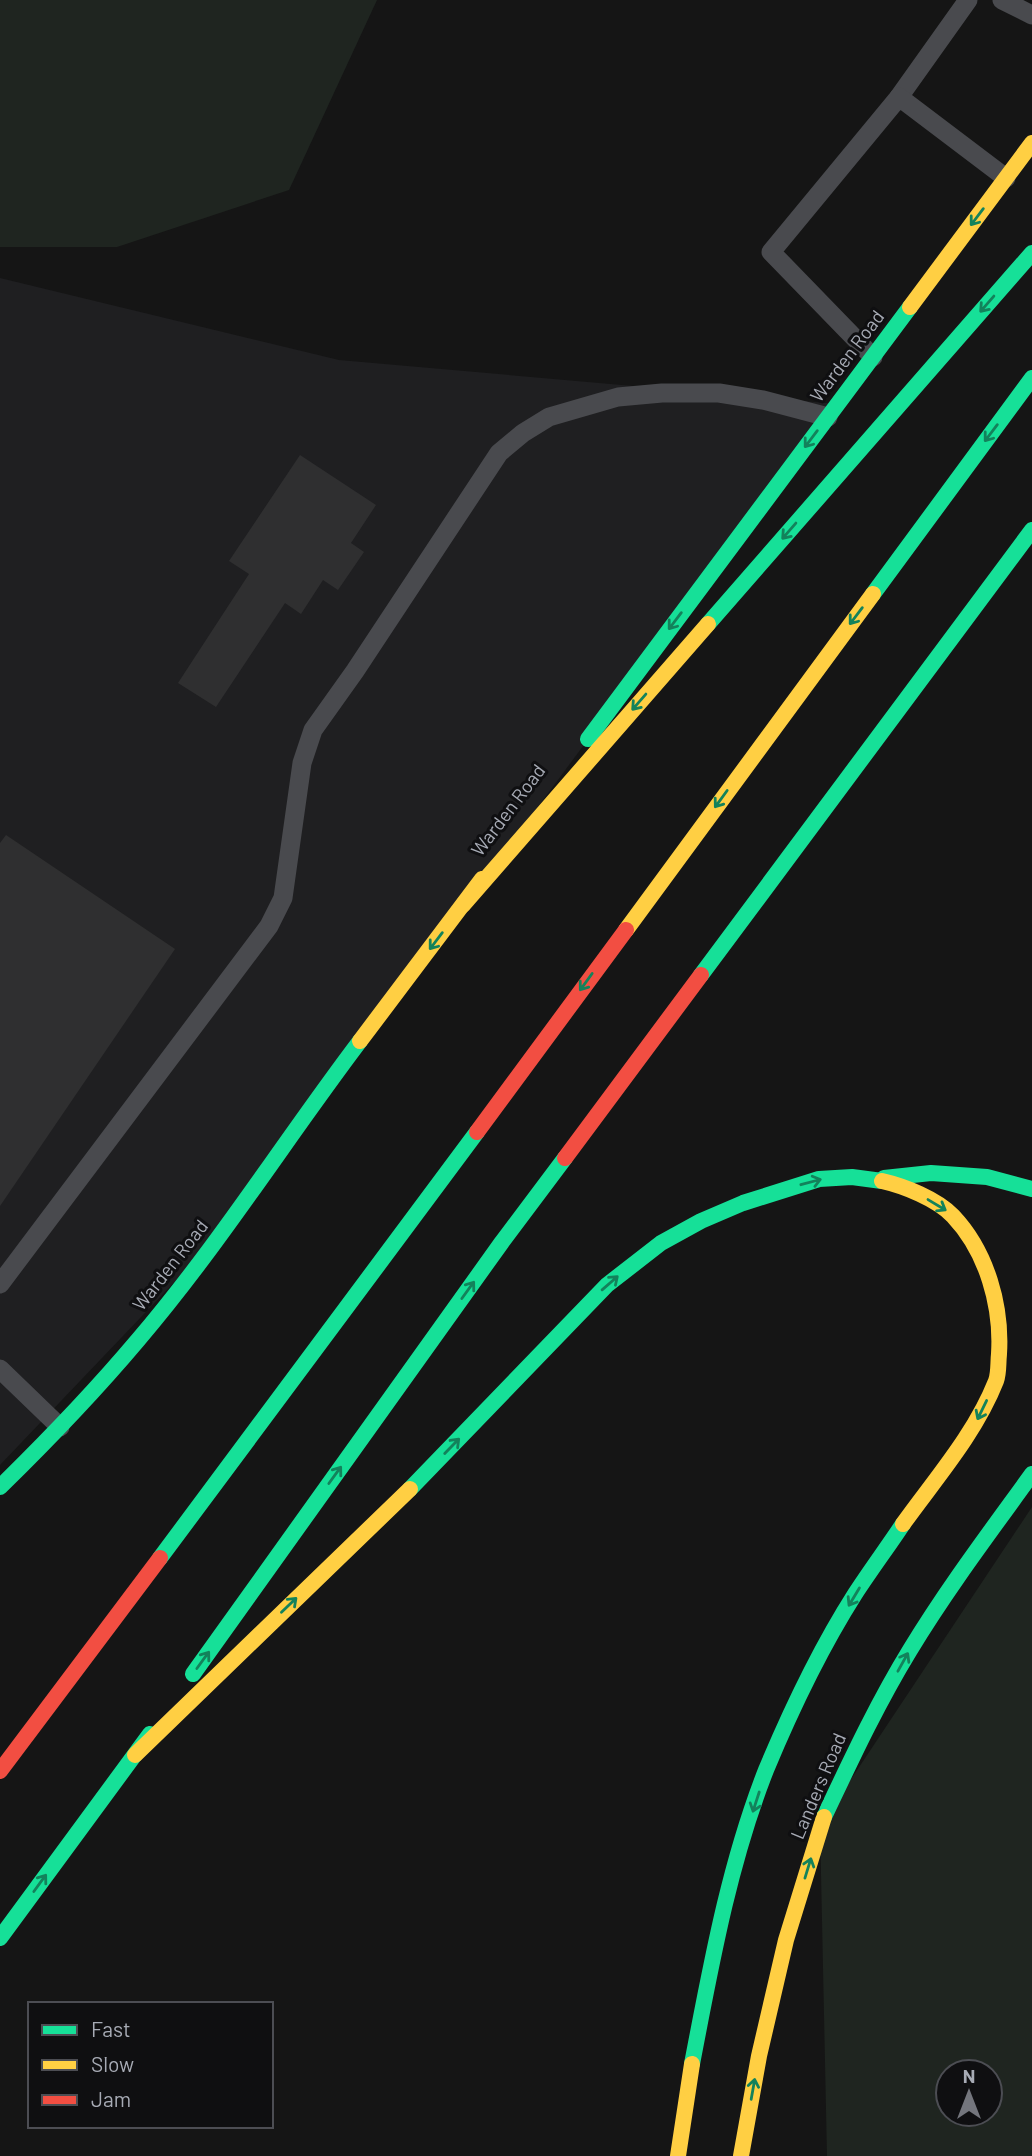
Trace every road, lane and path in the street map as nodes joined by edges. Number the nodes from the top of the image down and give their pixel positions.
1 (968, 0) edge
2 (1002, 0) edge
3 (1032, 15) edge
4 (899, 97) junction
5 (1032, 143) edge
6 (1006, 178) junction
7 (1032, 253) edge
8 (873, 357) junction
9 (1032, 378) edge
10 (828, 417) junction
11 (1032, 530) edge
12 (463, 905) junction
13 (875, 1179) junction
14 (1032, 1189) edge
15 (0, 1284) edge
16 (0, 1369) edge
17 (60, 1426) junction
18 (1032, 1474) edge
19 (0, 1487) edge
20 (135, 1755) junction
21 (0, 1771) edge
22 (0, 1938) edge
23 (678, 2156) edge
24 (741, 2156) edge

1 - 4 lane
2 - 3 lane
4 - 6 lane
4 - 8 lane
5 - 6 main road, Warden Road
6 -> 8 main road, Warden Road
7 -> 12 main road
8 - 10 main road, Warden Road
9 -> 21 main road
10 -> 12 main road, Warden Road
10 - 15 lane
20 -> 11 main road
12 -> 17 main road, Warden Road
13 - 14 main road
20 -> 13 main road
13 -> 23 main road
16 - 17 lane
17 - 19 main road, Warden Road
24 -> 18 main road, Landers Road
22 -> 20 main road

